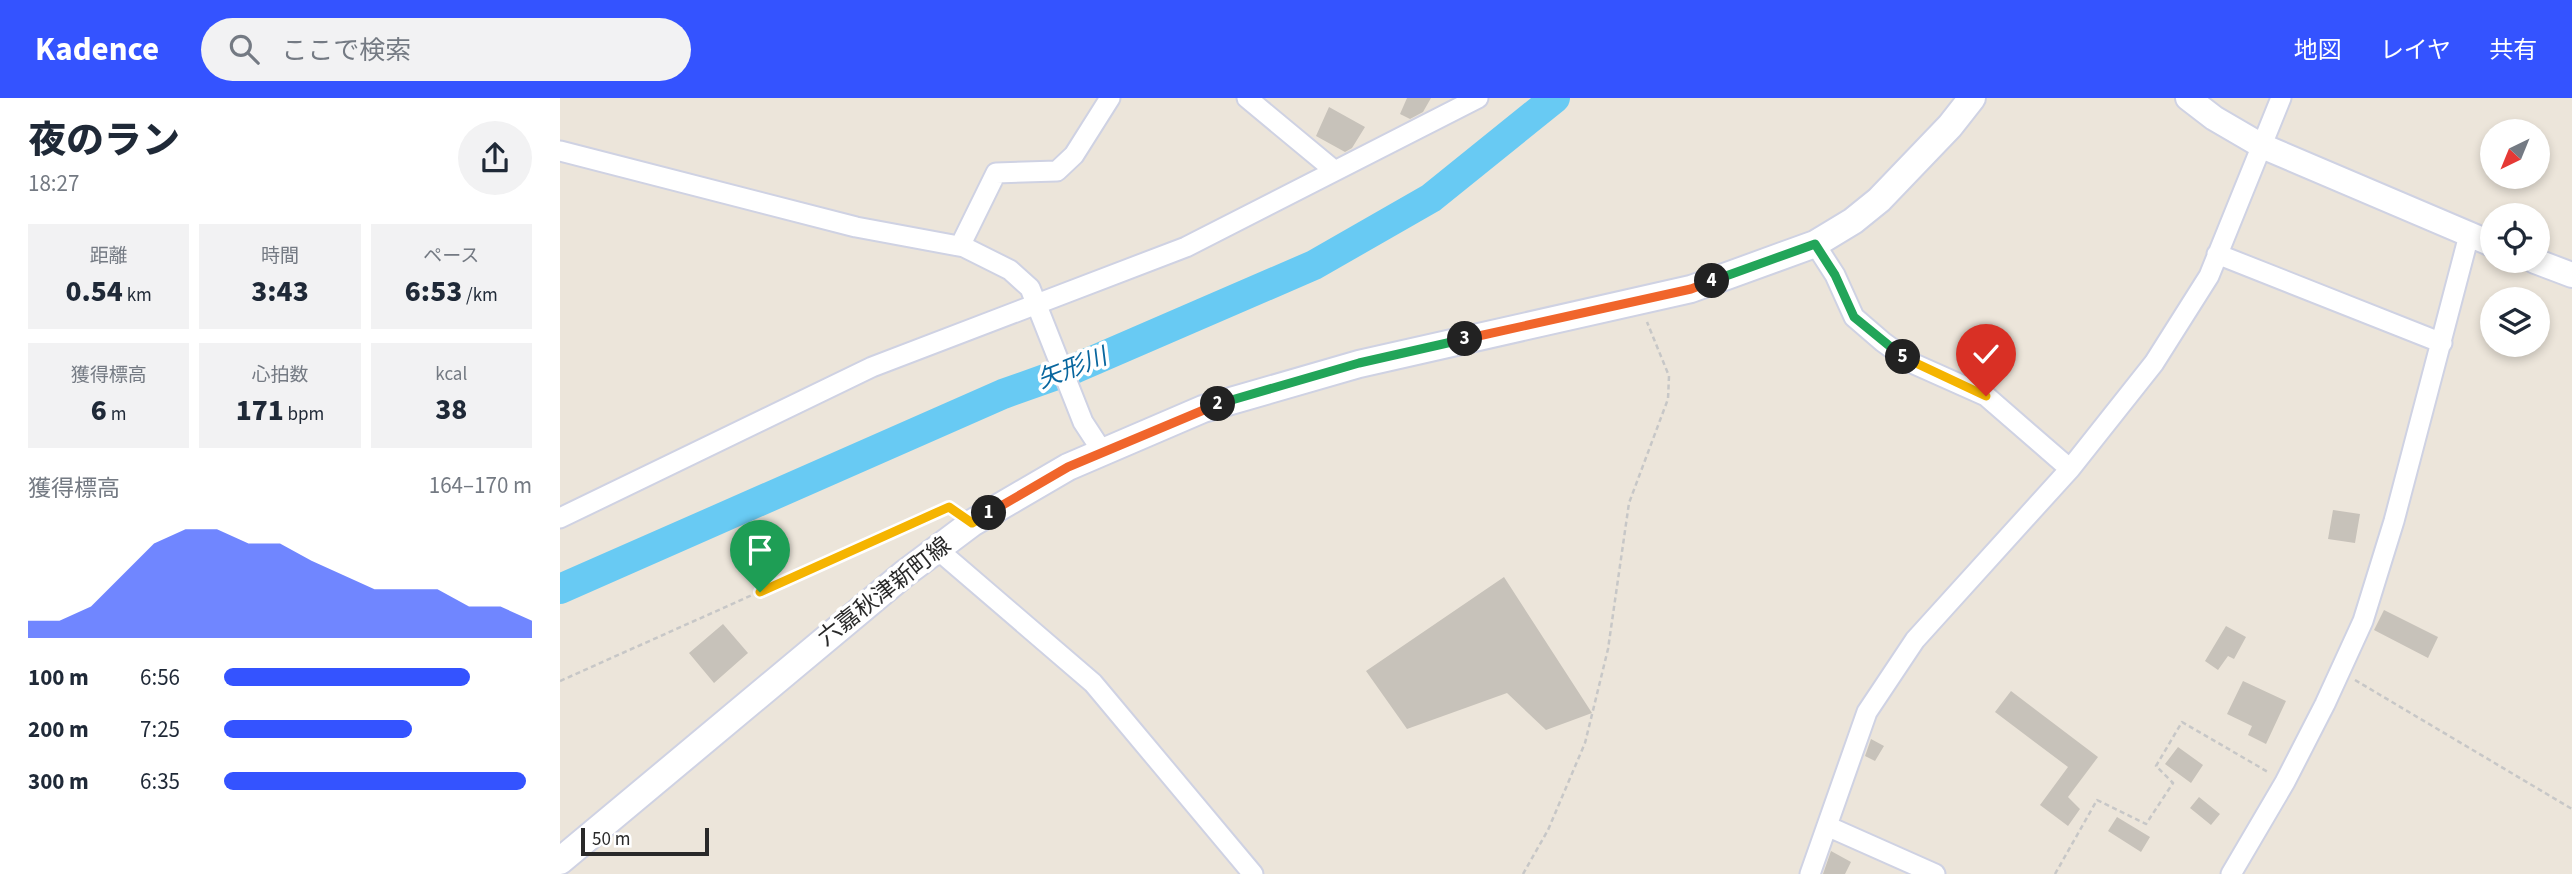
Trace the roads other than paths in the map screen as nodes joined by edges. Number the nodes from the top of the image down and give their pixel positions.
1 (1110, 98) edge
2 (1247, 98) edge
3 (1478, 98) edge
4 (1972, 98) edge
5 (2188, 98) edge
6 (2281, 98) edge
7 (2262, 146) junction
8 (560, 151) edge
9 (1335, 172) junction
10 (2469, 235) junction
11 (2480, 239) edge
12 (1815, 244) junction
13 (964, 247) junction
14 (2217, 254) junction
15 (2550, 267) edge
16 (2572, 275) edge
17 (1035, 306) junction
18 (2442, 343) junction
19 (1102, 452) junction
20 (2070, 469) junction
21 (560, 518) edge
22 (937, 549) junction
23 (1827, 826) junction
24 (560, 860) edge
25 (1253, 874) edge
26 (1810, 874) edge
27 (1936, 874) edge
28 (2231, 874) edge

1 - 13 street
2 - 9 street
3 - 9 street
4 - 12 main road, 六嘉秋津新町線
5 - 7 street
6 - 7 street
7 - 10 street
7 - 14 street
8 - 13 street
9 - 17 street
10 - 11 street
10 - 18 street
12 - 19 main road, 六嘉秋津新町線
12 - 20 street
13 - 17 street
14 - 18 street
14 - 20 street
15 - 16 street
17 - 19 street
17 - 21 street
18 - 28 street
19 - 22 main road, 六嘉秋津新町線
20 - 23 street
22 - 24 main road, 六嘉秋津新町線
22 - 25 street
23 - 26 street
23 - 27 street

